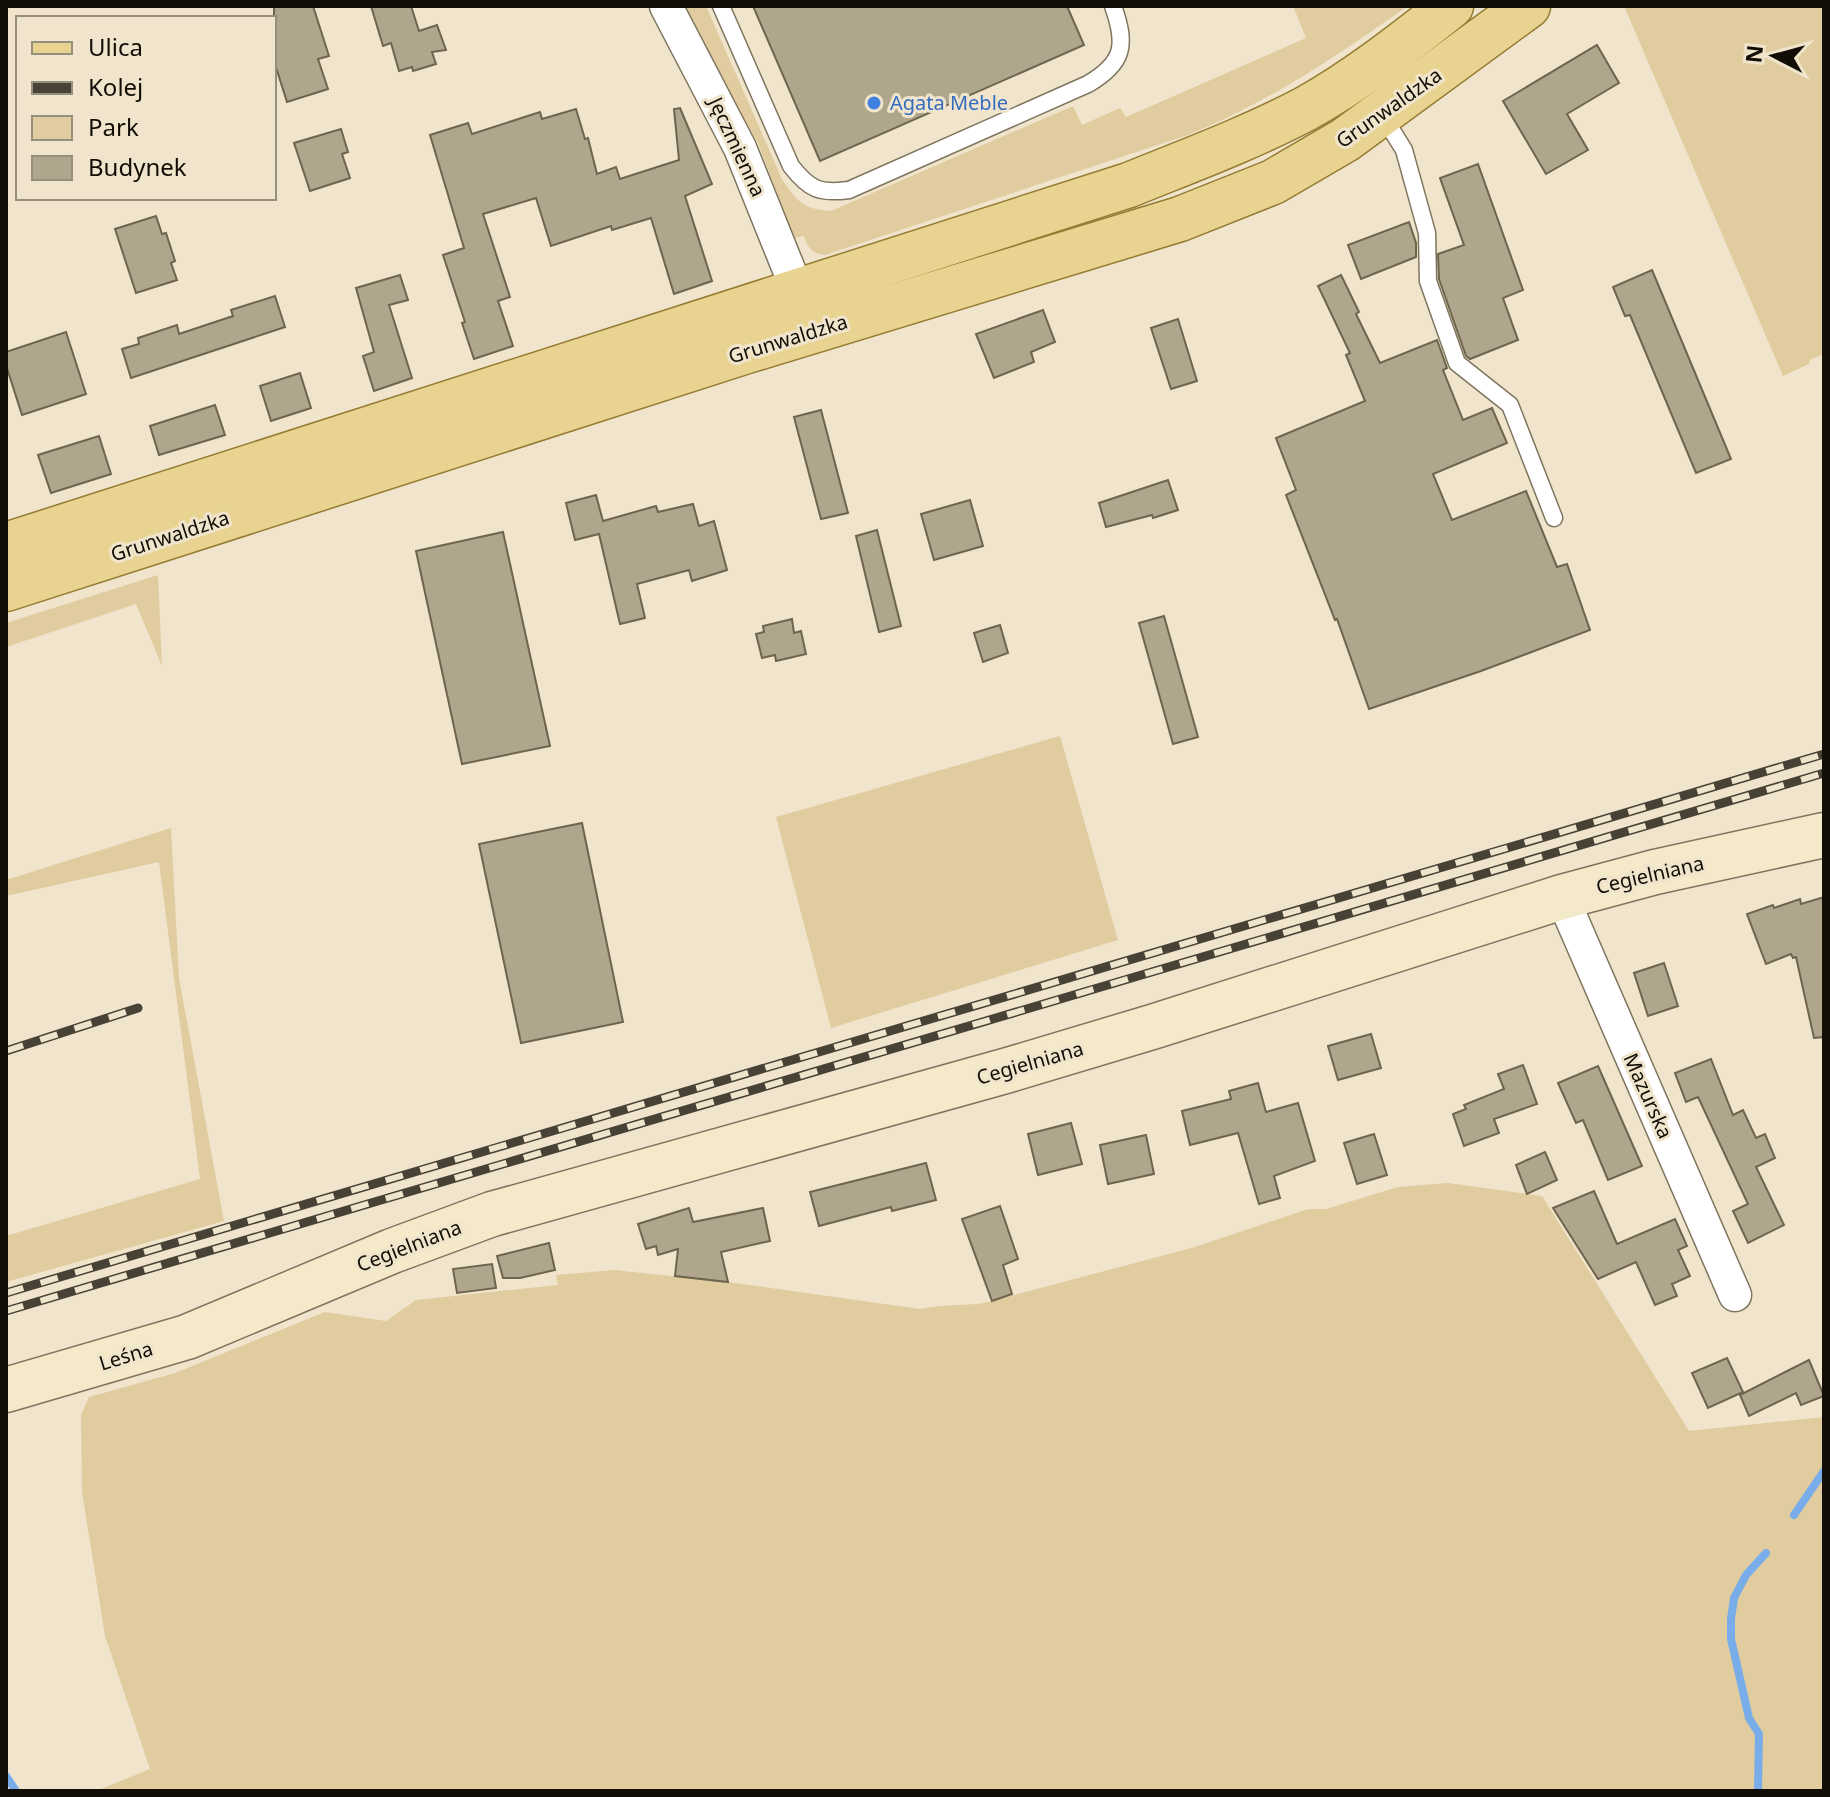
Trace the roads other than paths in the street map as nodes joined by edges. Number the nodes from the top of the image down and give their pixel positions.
1 (666, 6) edge
2 (721, 6) edge
3 (1113, 6) edge
4 (1451, 6) edge
5 (1528, 6) edge
6 (1382, 115) junction
7 (798, 292) junction
8 (1554, 518) dead end
9 (6, 545) edge
10 (6, 589) edge
11 (1824, 835) edge
12 (1562, 897) junction
13 (1735, 1295) dead end
14 (243, 1315) joint
15 (6, 1390) edge

1 - 7 street, Jęczmienna
2 - 3 lane
4 - 7 main road, Grunwaldzka
5 - 6 main road, Grunwaldzka
6 - 8 lane
6 - 10 main road, Grunwaldzka
7 - 9 main road, Grunwaldzka
11 - 12 street, Cegielniana
12 - 13 street, Mazurska
12 - 14 street, Cegielniana
14 - 15 street, Leśna

